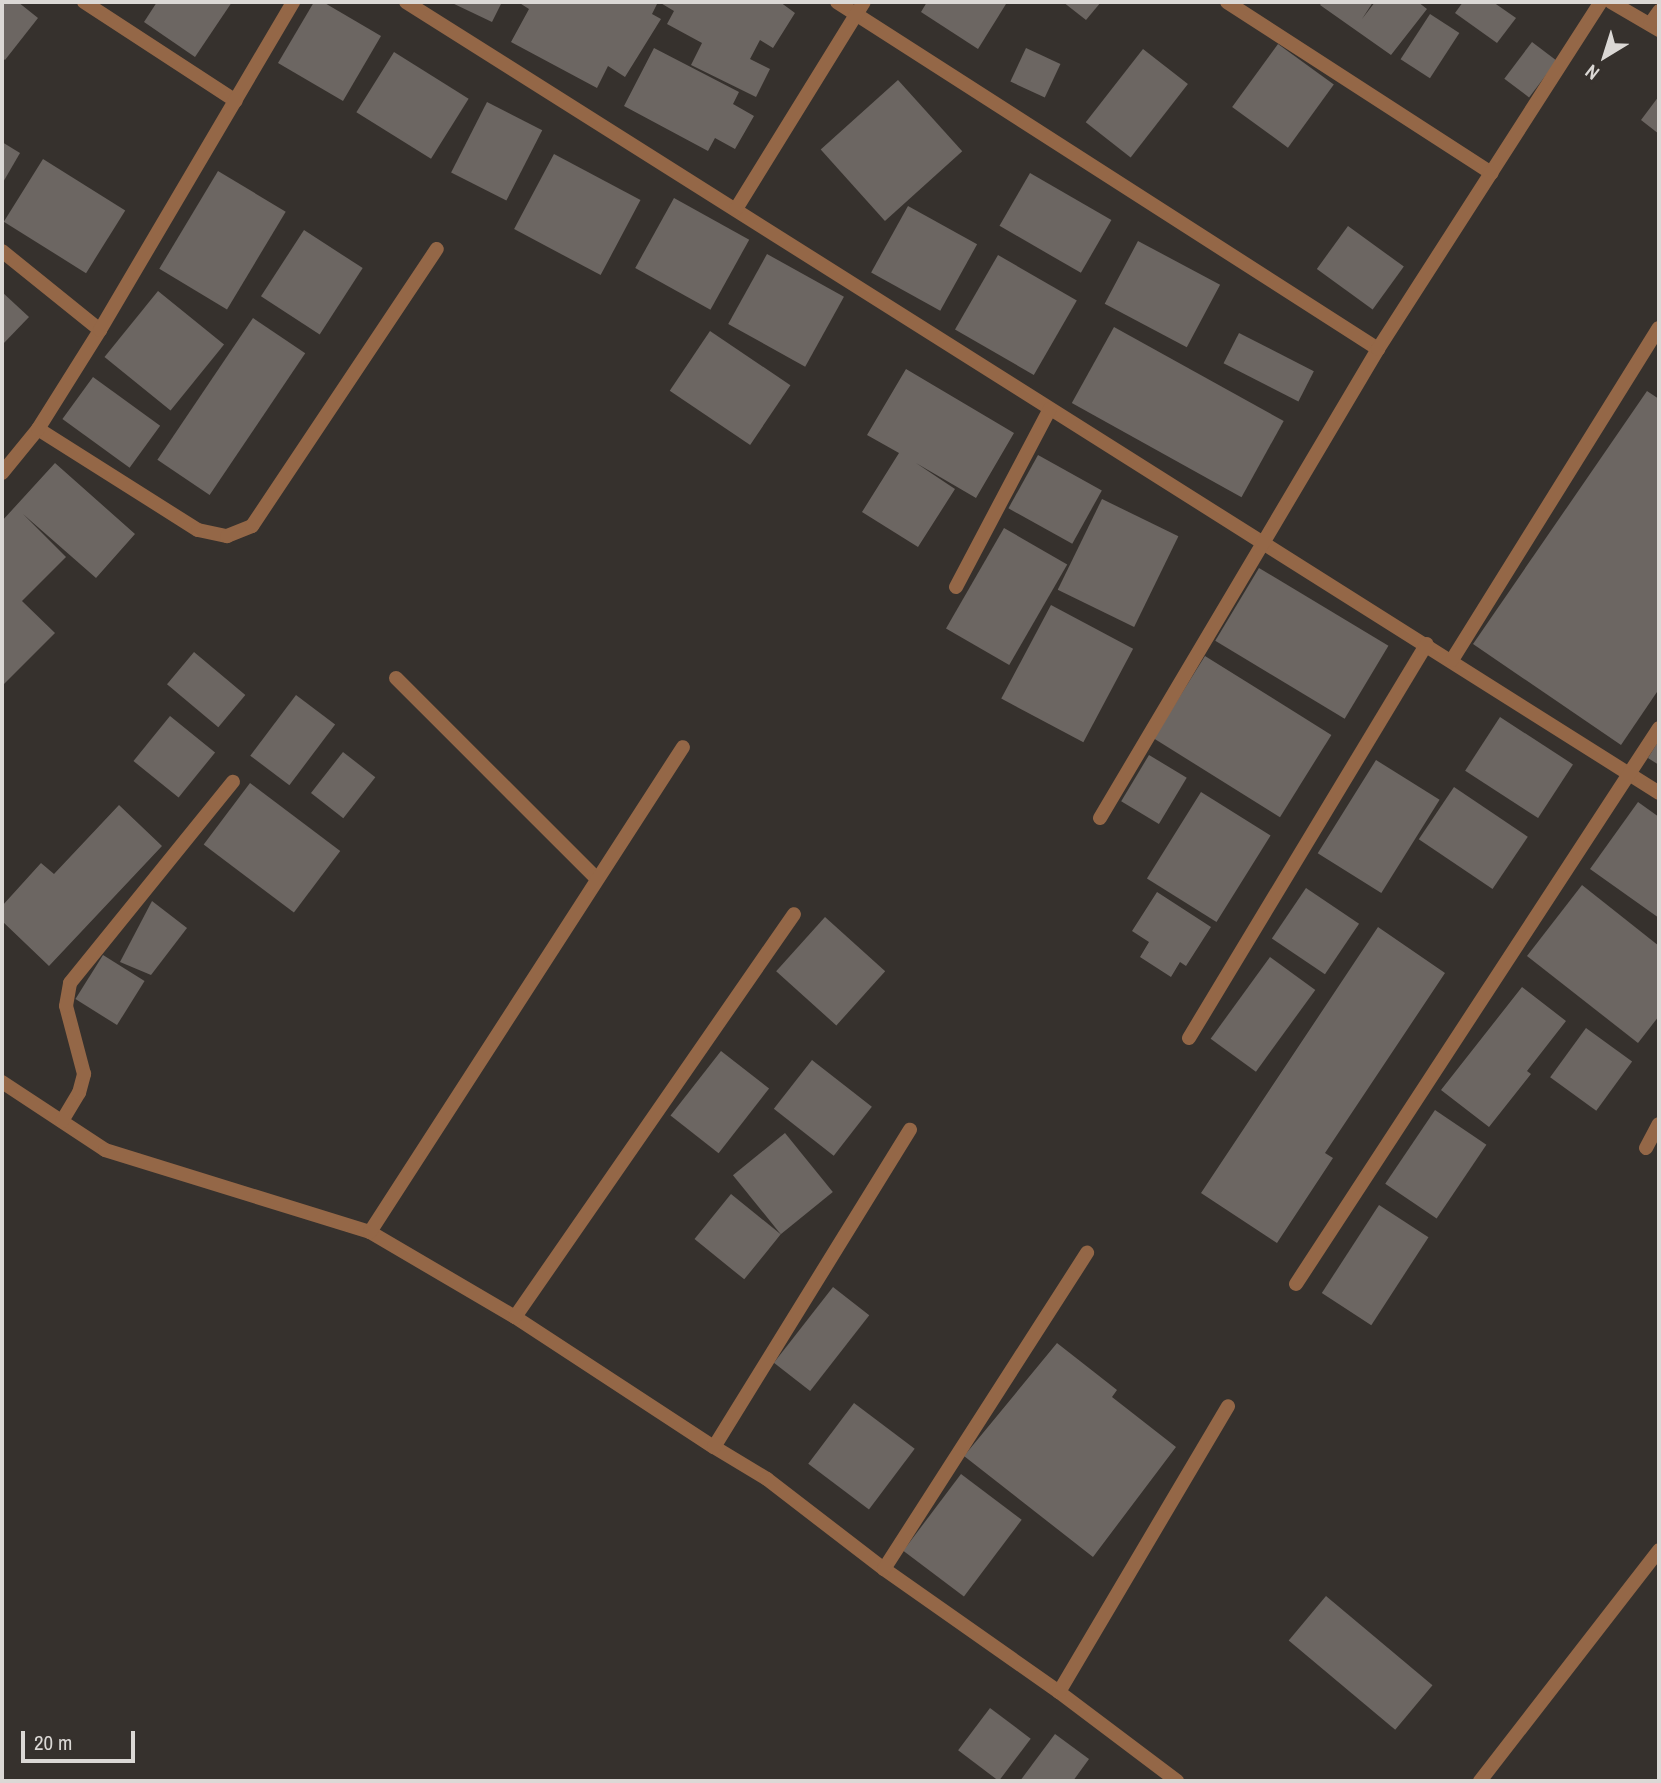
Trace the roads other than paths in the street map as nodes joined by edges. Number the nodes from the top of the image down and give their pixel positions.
1 (84, 2) edge
2 (293, 2) edge
3 (406, 2) edge
4 (836, 2) edge
5 (1227, 2) edge
6 (1601, 2) edge
7 (1611, 2) edge
8 (861, 8) edge
9 (1659, 11) edge
10 (1655, 27) edge
11 (236, 101) junction
12 (1491, 173) junction
13 (736, 209) junction
14 (437, 249) dead end
15 (2, 251) edge
16 (1659, 328) edge
17 (100, 330) junction
18 (1378, 349) junction
19 (1050, 409) junction
20 (38, 429) junction
21 (2, 473) edge
22 (1263, 541) junction
23 (956, 587) dead end
24 (1427, 644) junction
25 (1452, 660) junction
26 (396, 678) dead end
27 (1659, 728) edge
28 (682, 747) dead end
29 (1628, 774) junction
30 (233, 782) dead end
31 (1659, 793) edge
32 (1100, 818) dead end
33 (597, 879) junction
34 (794, 914) dead end
35 (1189, 1038) dead end
36 (2, 1082) edge
37 (62, 1121) junction
38 (1659, 1124) edge
39 (910, 1130) dead end
40 (1646, 1147) dead end
41 (370, 1232) junction
42 (1087, 1253) dead end
43 (1297, 1284) dead end
44 (515, 1317) junction
45 (1228, 1406) dead end
46 (714, 1447) junction
47 (1659, 1550) edge
48 (884, 1569) junction
49 (1059, 1692) junction
50 (1177, 1781) edge
51 (1480, 1781) edge

1 - 11 street
2 - 11 street
3 - 13 street
4 - 8 street
5 - 12 street
6 - 12 street
7 - 10 street
8 - 13 street
8 - 18 street
9 - 10 street
11 - 17 street
12 - 18 street
13 - 19 street
14 - 20 street
15 - 17 street
16 - 25 street
17 - 20 street
18 - 22 street
19 - 22 street
19 - 23 street
20 - 21 street
22 - 24 street
22 - 32 street
24 - 25 street
24 - 35 street
25 - 29 street
26 - 33 street
27 - 29 street
28 - 33 street
29 - 31 street
29 - 43 street
30 - 37 street
33 - 41 street
34 - 44 street
36 - 37 street
37 - 41 street
38 - 40 street
39 - 46 street
41 - 44 street
42 - 48 street
44 - 46 street
45 - 49 street
46 - 48 street
47 - 51 street
48 - 49 street
49 - 50 street

